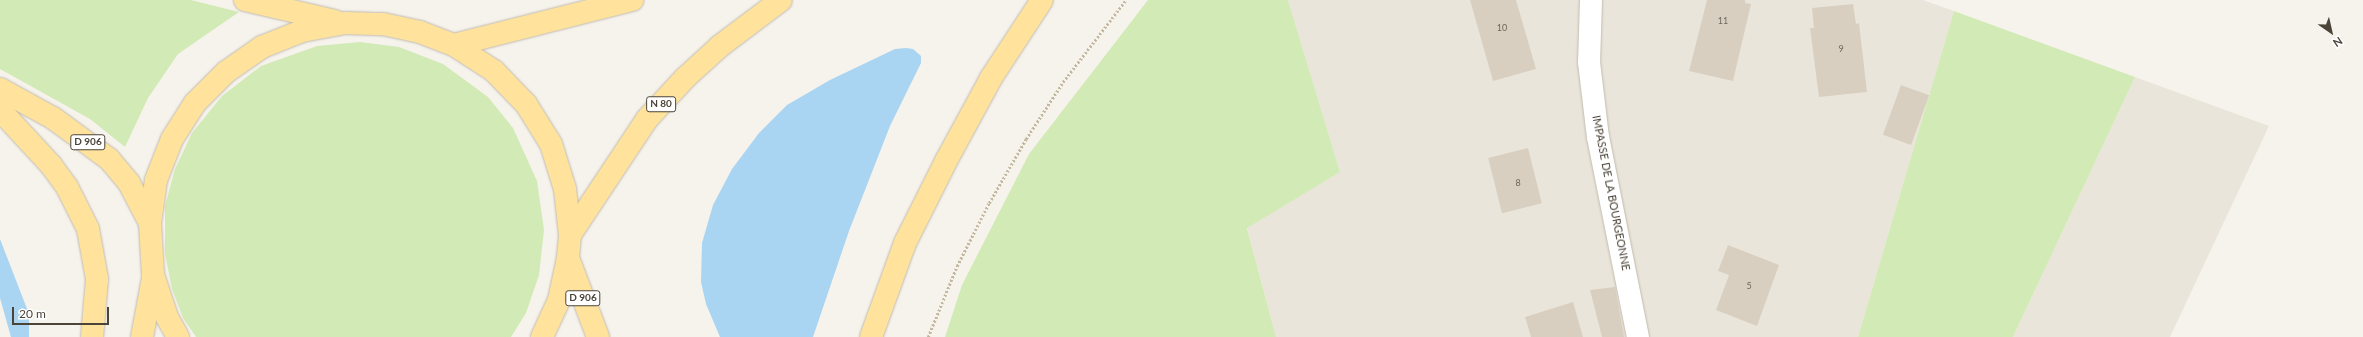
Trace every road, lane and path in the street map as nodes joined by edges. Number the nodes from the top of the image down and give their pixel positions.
1 (245, 0) edge
2 (632, 0) edge
3 (781, 0) edge
4 (1042, 0) edge
5 (1126, 0) edge
6 (1591, 0) edge
7 (346, 23) junction
8 (454, 45) junction
9 (0, 89) edge
10 (0, 110) edge
11 (150, 223) junction
12 (570, 235) junction
13 (568, 258) junction
14 (153, 275) junction
15 (92, 337) edge
16 (142, 337) edge
17 (178, 337) edge
18 (542, 337) edge
19 (598, 337) edge
20 (871, 337) edge
21 (928, 337) edge
22 (1638, 337) edge

1 - 7 main road
2 - 8 main road
3 - 12 main road, N 80
4 - 20 main road
5 - 21 path
6 - 22 street, IMPASSE DE LA BOURGEONNE
7 - 8 main road
7 - 11 main road
8 - 12 main road
9 - 11 main road, D 906
10 - 15 main road
11 - 14 main road
12 - 13 main road
13 - 18 main road
13 - 19 main road, D 906
14 - 16 main road
14 - 17 main road

